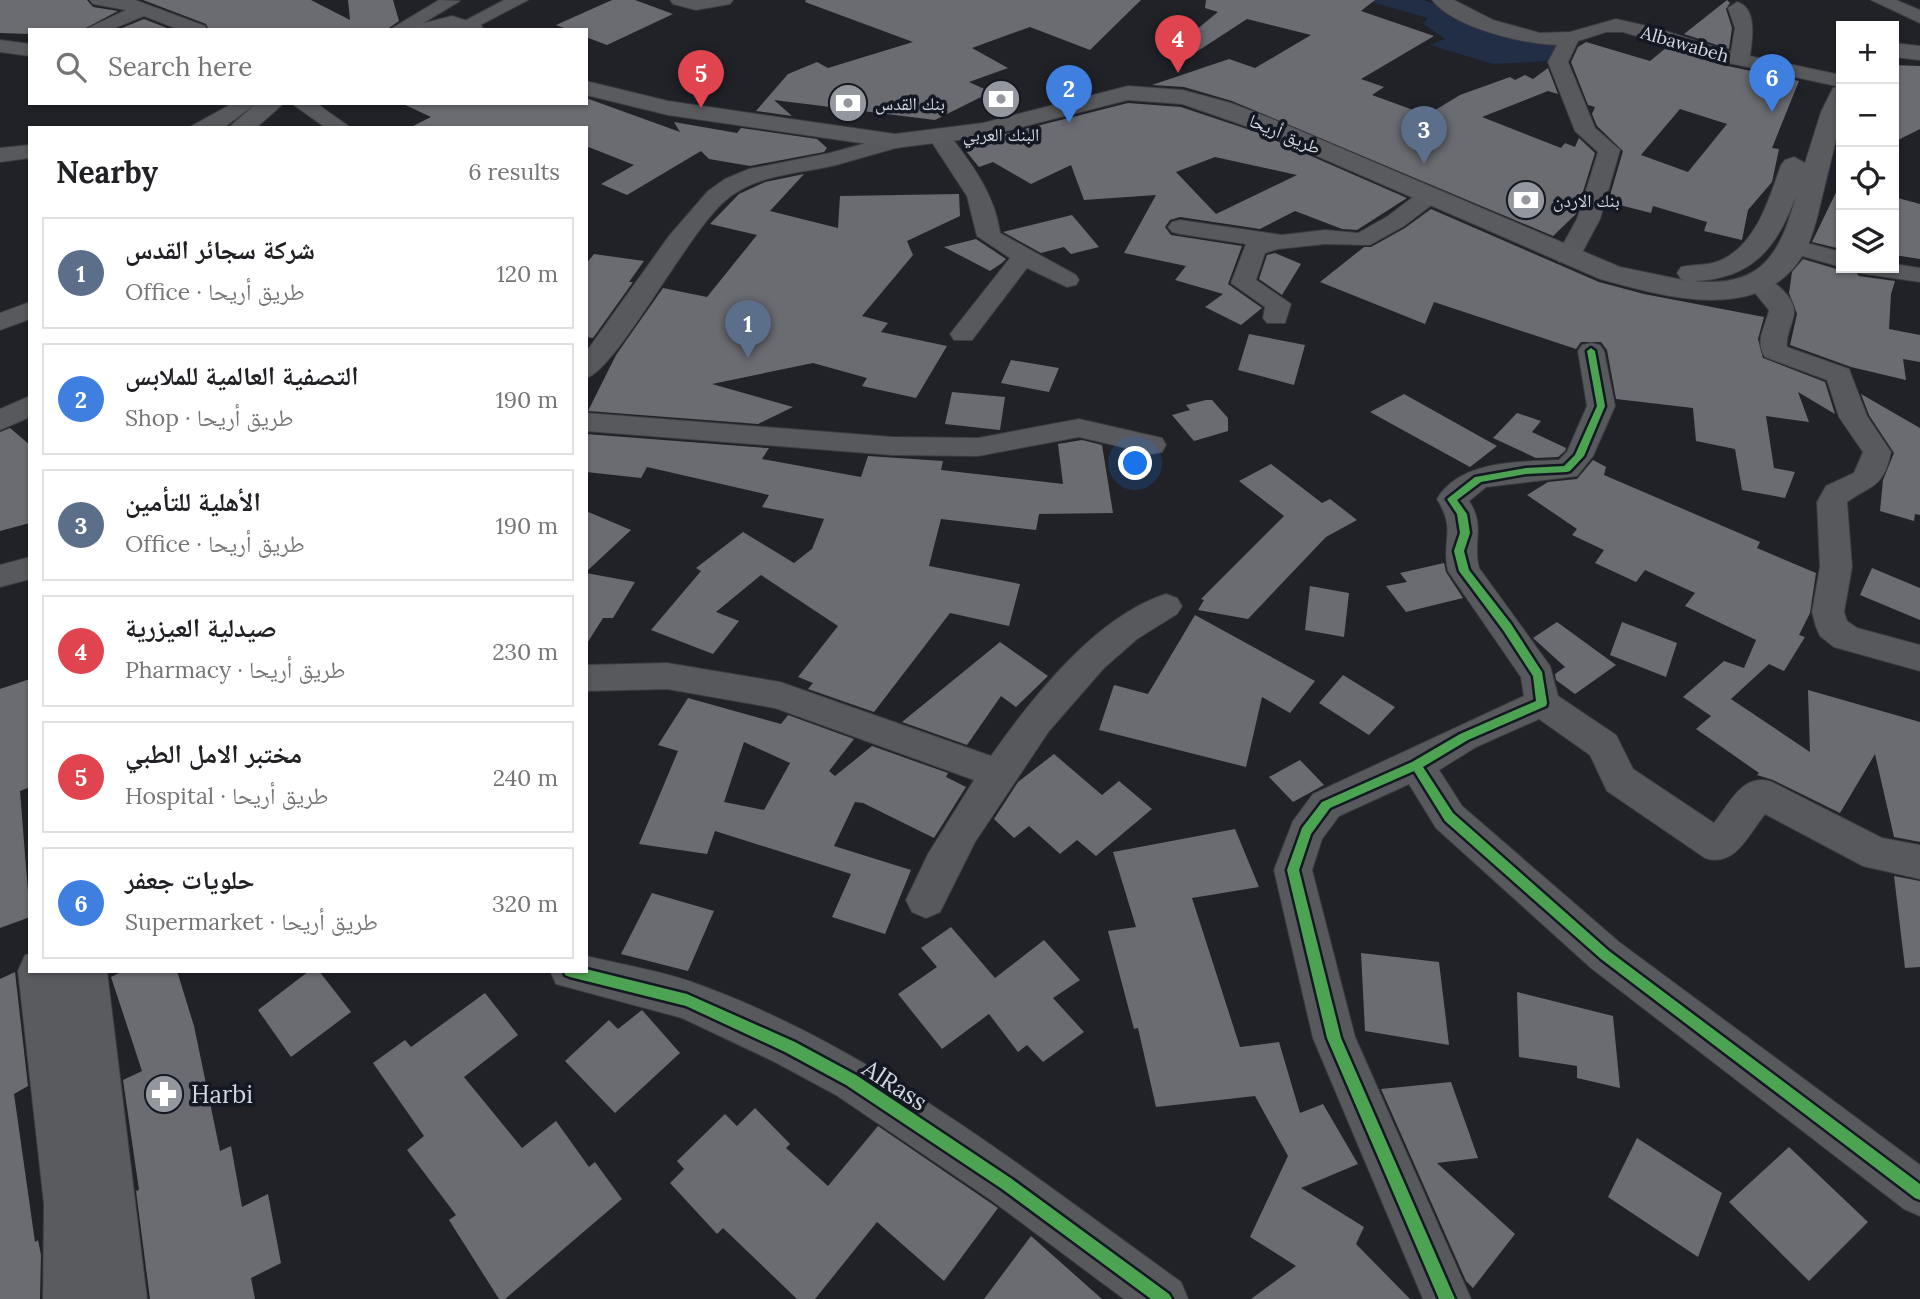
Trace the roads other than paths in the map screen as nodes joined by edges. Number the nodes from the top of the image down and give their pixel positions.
1 (99, 0) edge
2 (519, 0) edge
3 (679, 0) edge
4 (724, 0) edge
5 (1441, 0) edge
6 (1880, 0) edge
7 (456, 1) edge
8 (1603, 5) dead end
9 (1737, 8) dead end
10 (145, 9) junction
11 (1920, 17) edge
12 (1624, 26) junction
13 (98, 28) edge
14 (193, 28) edge
15 (402, 28) edge
16 (462, 28) edge
17 (1570, 38) junction
18 (0, 46) edge
19 (28, 50) edge
20 (1899, 51) edge
21 (1920, 53) edge
22 (1899, 58) edge
23 (1740, 59) junction
24 (1920, 60) edge
25 (588, 75) edge
26 (1836, 79) edge
27 (1836, 81) edge
28 (1837, 84) edge
29 (588, 88) edge
30 (244, 105) edge
31 (269, 105) edge
32 (304, 105) edge
33 (205, 126) edge
34 (243, 126) edge
35 (338, 126) edge
36 (855, 129) junction
37 (940, 138) junction
38 (895, 141) junction
39 (28, 151) edge
40 (0, 155) edge
41 (1429, 196) junction
42 (1180, 227) dead end
43 (1274, 242) junction
44 (1792, 246) junction
45 (1573, 251) junction
46 (1024, 256) junction
47 (1836, 259) edge
48 (1899, 272) edge
49 (1920, 275) edge
50 (1067, 280) dead end
51 (1758, 282) junction
52 (28, 311) edge
53 (1276, 318) dead end
54 (0, 322) edge
55 (963, 334) dead end
56 (1591, 351) dead end
57 (588, 368) edge
58 (28, 406) edge
59 (0, 421) edge
60 (588, 422) edge
61 (1152, 444) dead end
62 (28, 569) edge
63 (0, 576) edge
64 (1166, 606) dead end
65 (1920, 658) edge
66 (588, 678) edge
67 (1542, 703) junction
68 (1416, 765) junction
69 (1000, 774) junction
70 (1920, 862) edge
71 (926, 900) dead end
72 (43, 973) edge
73 (83, 973) edge
74 (578, 973) edge
75 (1920, 1194) edge
76 (71, 1299) edge
77 (119, 1299) edge
78 (1164, 1299) edge
79 (1447, 1299) edge

1 - 10 street
2 - 16 street
3 - 4 street
5 - 17 street
6 - 11 street
7 - 15 street
8 - 12 street
9 - 23 street
10 - 13 street
10 - 14 street
12 - 17 street, Albawabeh
12 - 23 street, Albawabeh
17 - 45 street
18 - 19 street
20 - 21 main road
22 - 24 main road
23 - 26 street, Albawabeh
25 - 36 main road, طريق أريحا
27 - 45 main road, طريق أريحا
28 - 44 main road, طريق أريحا
29 - 36 main road, طريق أريحا
30 - 33 street
31 - 34 main road
32 - 35 street
36 - 38 main road, طريق أريحا
36 - 45 main road, طريق أريحا
37 - 38 main road, طريق أريحا
37 - 41 main road, طريق أريحا
37 - 46 street
38 - 57 street
39 - 40 street
41 - 43 street
41 - 45 main road, طريق أريحا
42 - 43 street
43 - 53 street
44 - 47 street
44 - 51 main road, طريق أريحا
45 - 51 main road, طريق أريحا
46 - 50 street
46 - 55 street
48 - 49 street
51 - 65 street
52 - 54 street
56 - 67 street
58 - 59 street
60 - 61 street
62 - 63 street
64 - 69 street
66 - 69 street
67 - 68 street
67 - 70 street
68 - 75 street
68 - 79 street
69 - 71 street
72 - 76 main road
73 - 77 main road
74 - 78 street, AlRass

